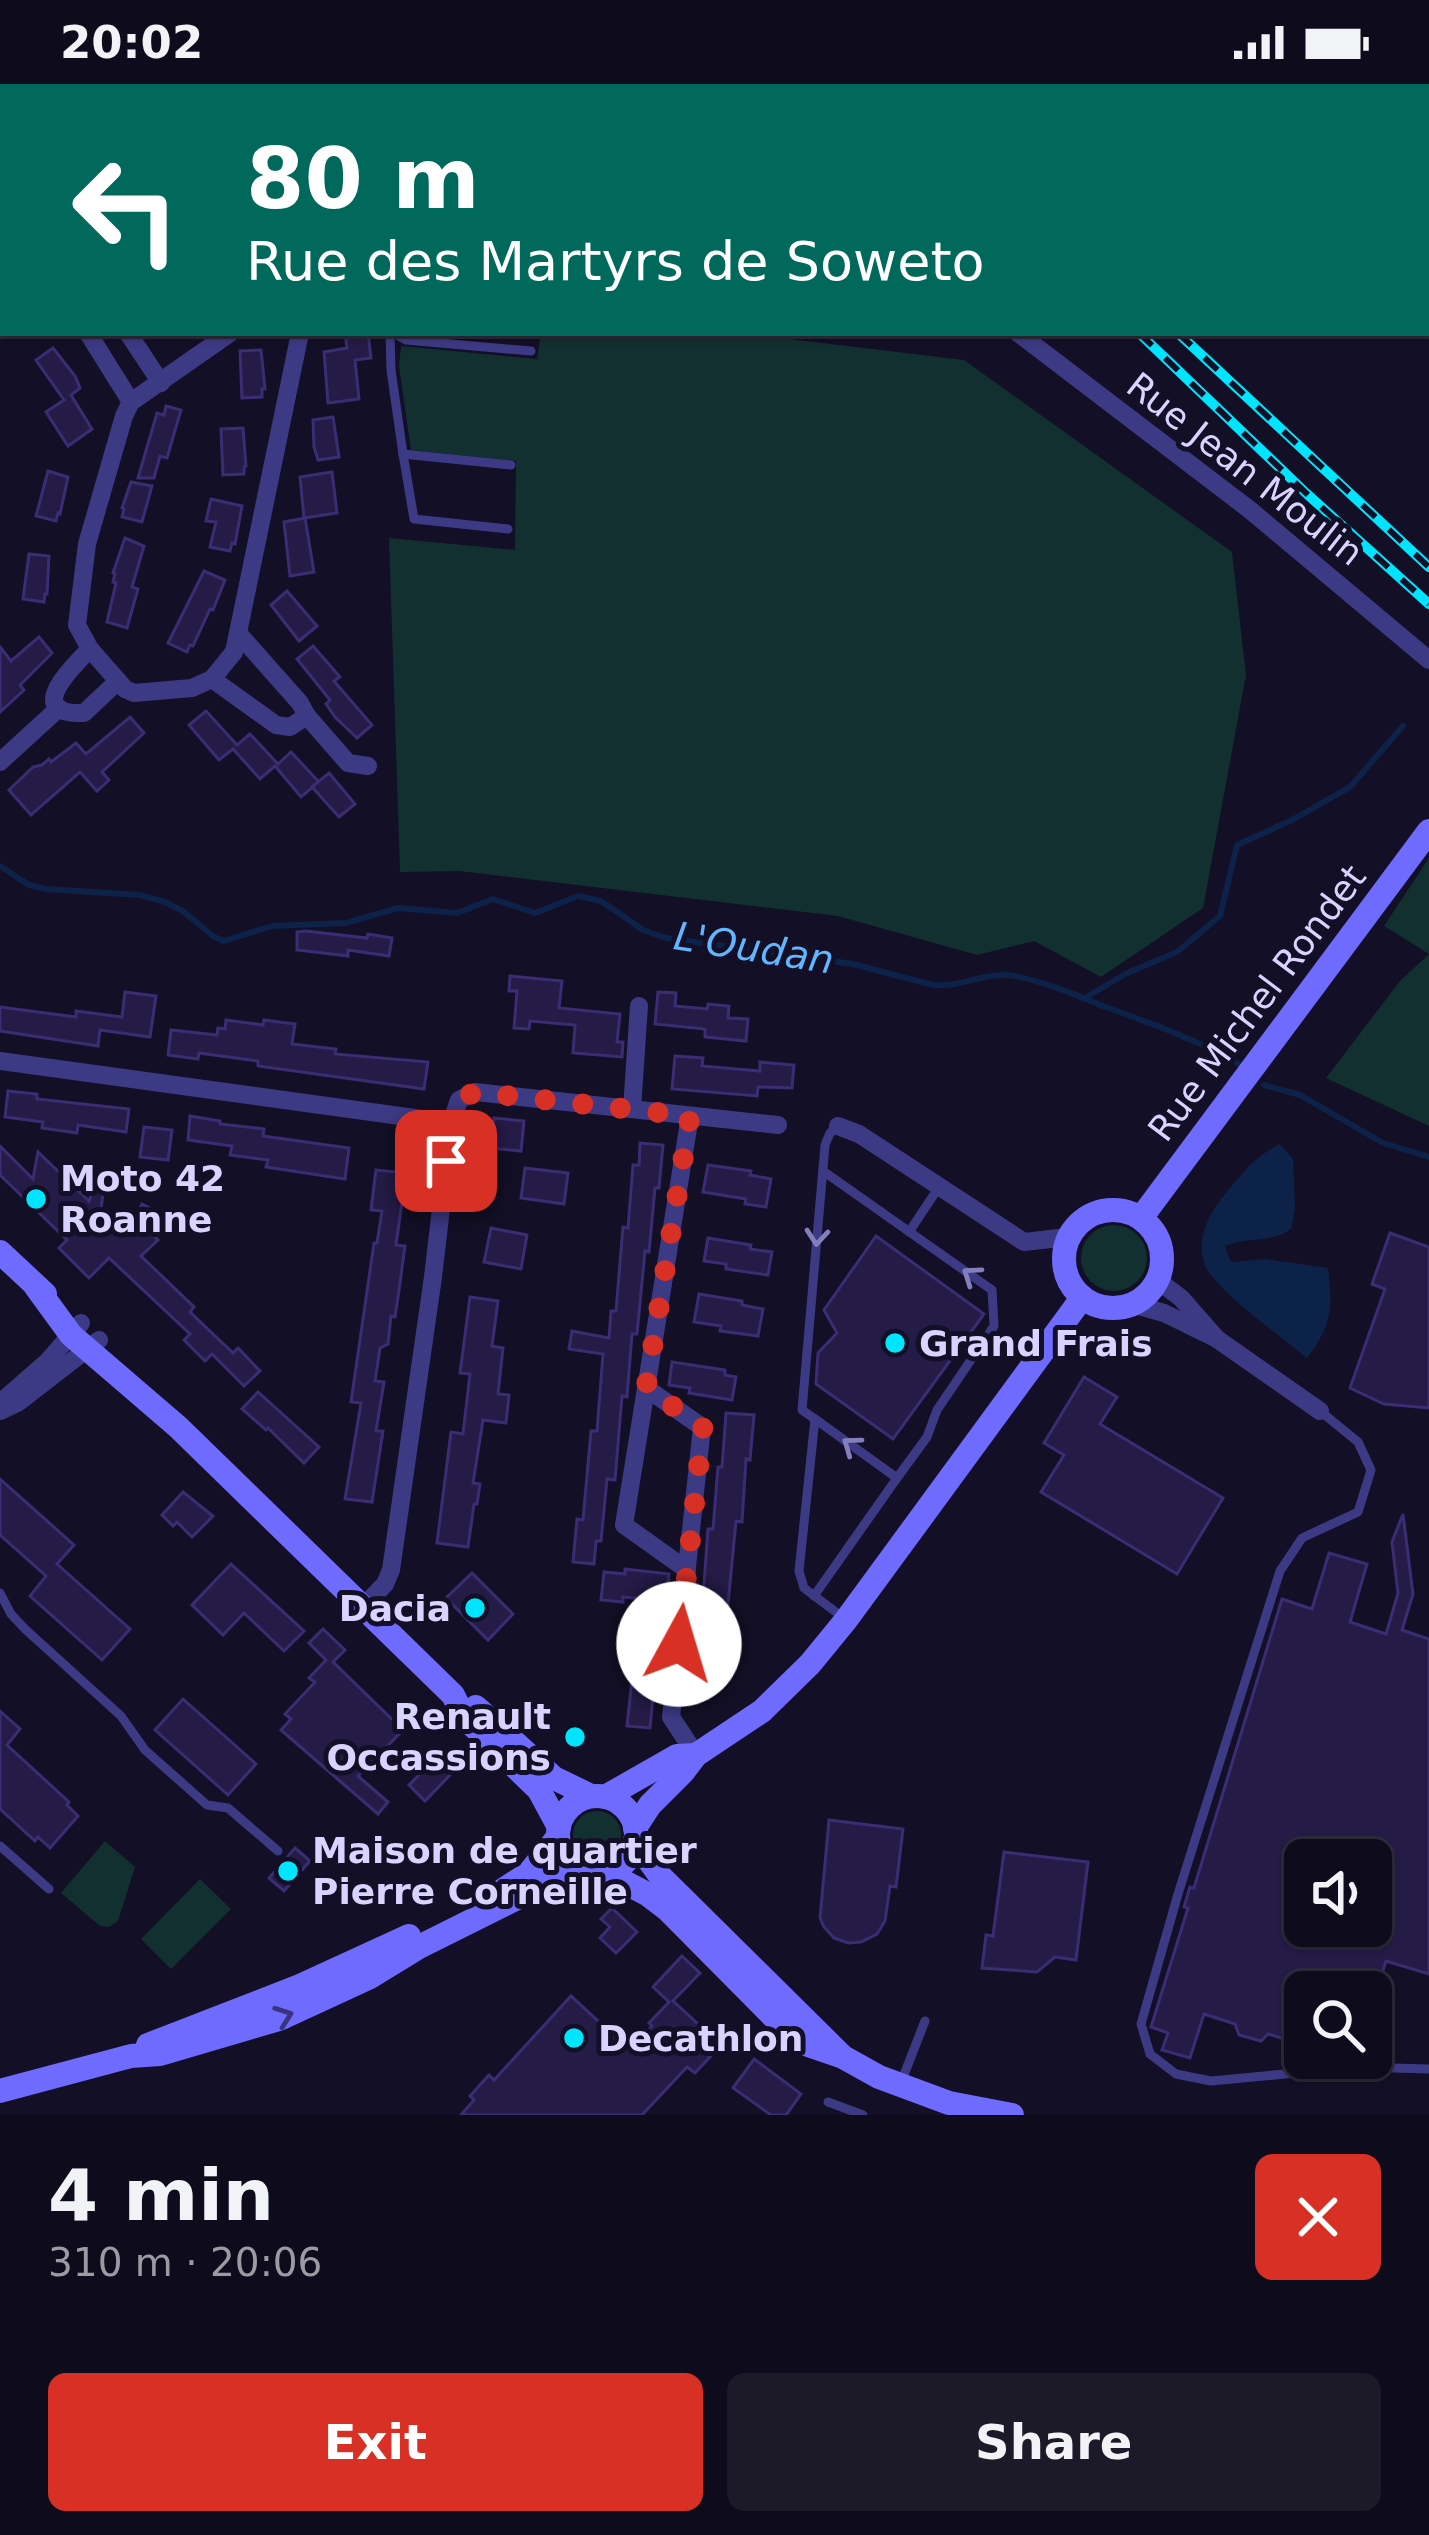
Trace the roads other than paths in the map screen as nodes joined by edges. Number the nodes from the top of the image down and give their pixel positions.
1 (90, 336) edge
2 (130, 336) edge
3 (226, 336) edge
4 (299, 336) edge
5 (392, 336) edge
6 (398, 336) edge
7 (1022, 336) edge
8 (531, 351) dead end
9 (161, 382) junction
10 (131, 402) junction
11 (403, 454) junction
12 (511, 465) dead end
13 (508, 530) dead end
14 (238, 633) junction
15 (90, 649) junction
16 (1429, 660) edge
17 (212, 680) junction
18 (118, 681) junction
19 (59, 708) junction
20 (307, 716) junction
21 (0, 762) edge
22 (368, 766) dead end
23 (1429, 831) edge
24 (639, 1006) dead end
25 (0, 1061) edge
26 (632, 1109) junction
27 (690, 1116) junction
28 (451, 1123) junction
29 (778, 1125) dead end
30 (838, 1126) joint
31 (823, 1171) junction
32 (939, 1187) junction
33 (1141, 1218) junction
34 (909, 1232) junction
35 (1068, 1237) junction
36 (0, 1252) edge
37 (1157, 1280) junction
38 (1082, 1298) junction
39 (1132, 1304) junction
40 (85, 1337) junction
41 (1217, 1339) junction
42 (646, 1388) junction
43 (0, 1407) edge
44 (1320, 1412) joint
45 (815, 1419) junction
46 (897, 1478) junction
47 (687, 1570) junction
48 (0, 1593) edge
49 (814, 1596) junction
50 (364, 1606) junction
51 (846, 1620) junction
52 (453, 1695) junction
53 (696, 1755) junction
54 (598, 1797) junction
55 (559, 1832) junction
56 (635, 1834) junction
57 (0, 1846) edge
58 (278, 1851) dead end
59 (593, 1871) junction
60 (49, 1889) dead end
61 (925, 2021) dead end
62 (131, 2056) junction
63 (843, 2057) junction
64 (1429, 2068) edge
65 (900, 2085) junction
66 (0, 2091) edge
67 (828, 2102) dead end
68 (979, 2112) edge
69 (863, 2115) edge
70 (1012, 2115) edge

1 - 10 street
2 - 9 street
3 - 9 street
4 - 14 street
5 - 11 lane
6 - 8 lane
7 - 16 street, Rue Jean Moulin
9 - 10 street
10 - 15 street
11 - 12 lane
11 - 13 lane
14 - 17 street
14 - 20 street
15 - 18 street
15 - 19 street
17 - 18 street
17 - 20 street
18 - 19 street
19 - 21 street
20 - 22 street
23 - 33 street, Rue Michel Rondet
24 - 26 street
25 - 28 street
26 - 27 street
26 - 28 street
27 - 29 street
27 - 42 street
28 - 50 street
30 - 31 lane
30 - 32 street
31 - 34 lane
31 -> 45 lane
32 - 34 lane
32 - 35 street
33 - 35 street
33 - 37 street
46 -> 34 lane
35 - 38 street
36 - 40 street
37 - 39 street
37 - 41 street
38 - 39 street
38 - 51 street
39 - 41 street
40 - 43 street
40 - 50 street
41 - 44 street
42 - 47 street
42 - 47 street
44 - 64 lane
46 -> 45 lane
45 - 49 lane
46 - 49 lane
47 - 53 street
48 - 58 lane
49 - 51 lane
50 - 52 street
51 - 53 street
52 - 54 street
52 - 55 street
53 - 54 street
53 - 56 street
54 - 55 street
54 - 56 street
55 - 59 street
55 - 62 street
56 - 59 street
56 - 63 street
57 - 60 lane
62 -> 59 street
59 - 63 street
61 - 65 lane
62 - 66 street
63 - 65 street
65 - 68 street
67 - 69 lane
68 - 70 street

